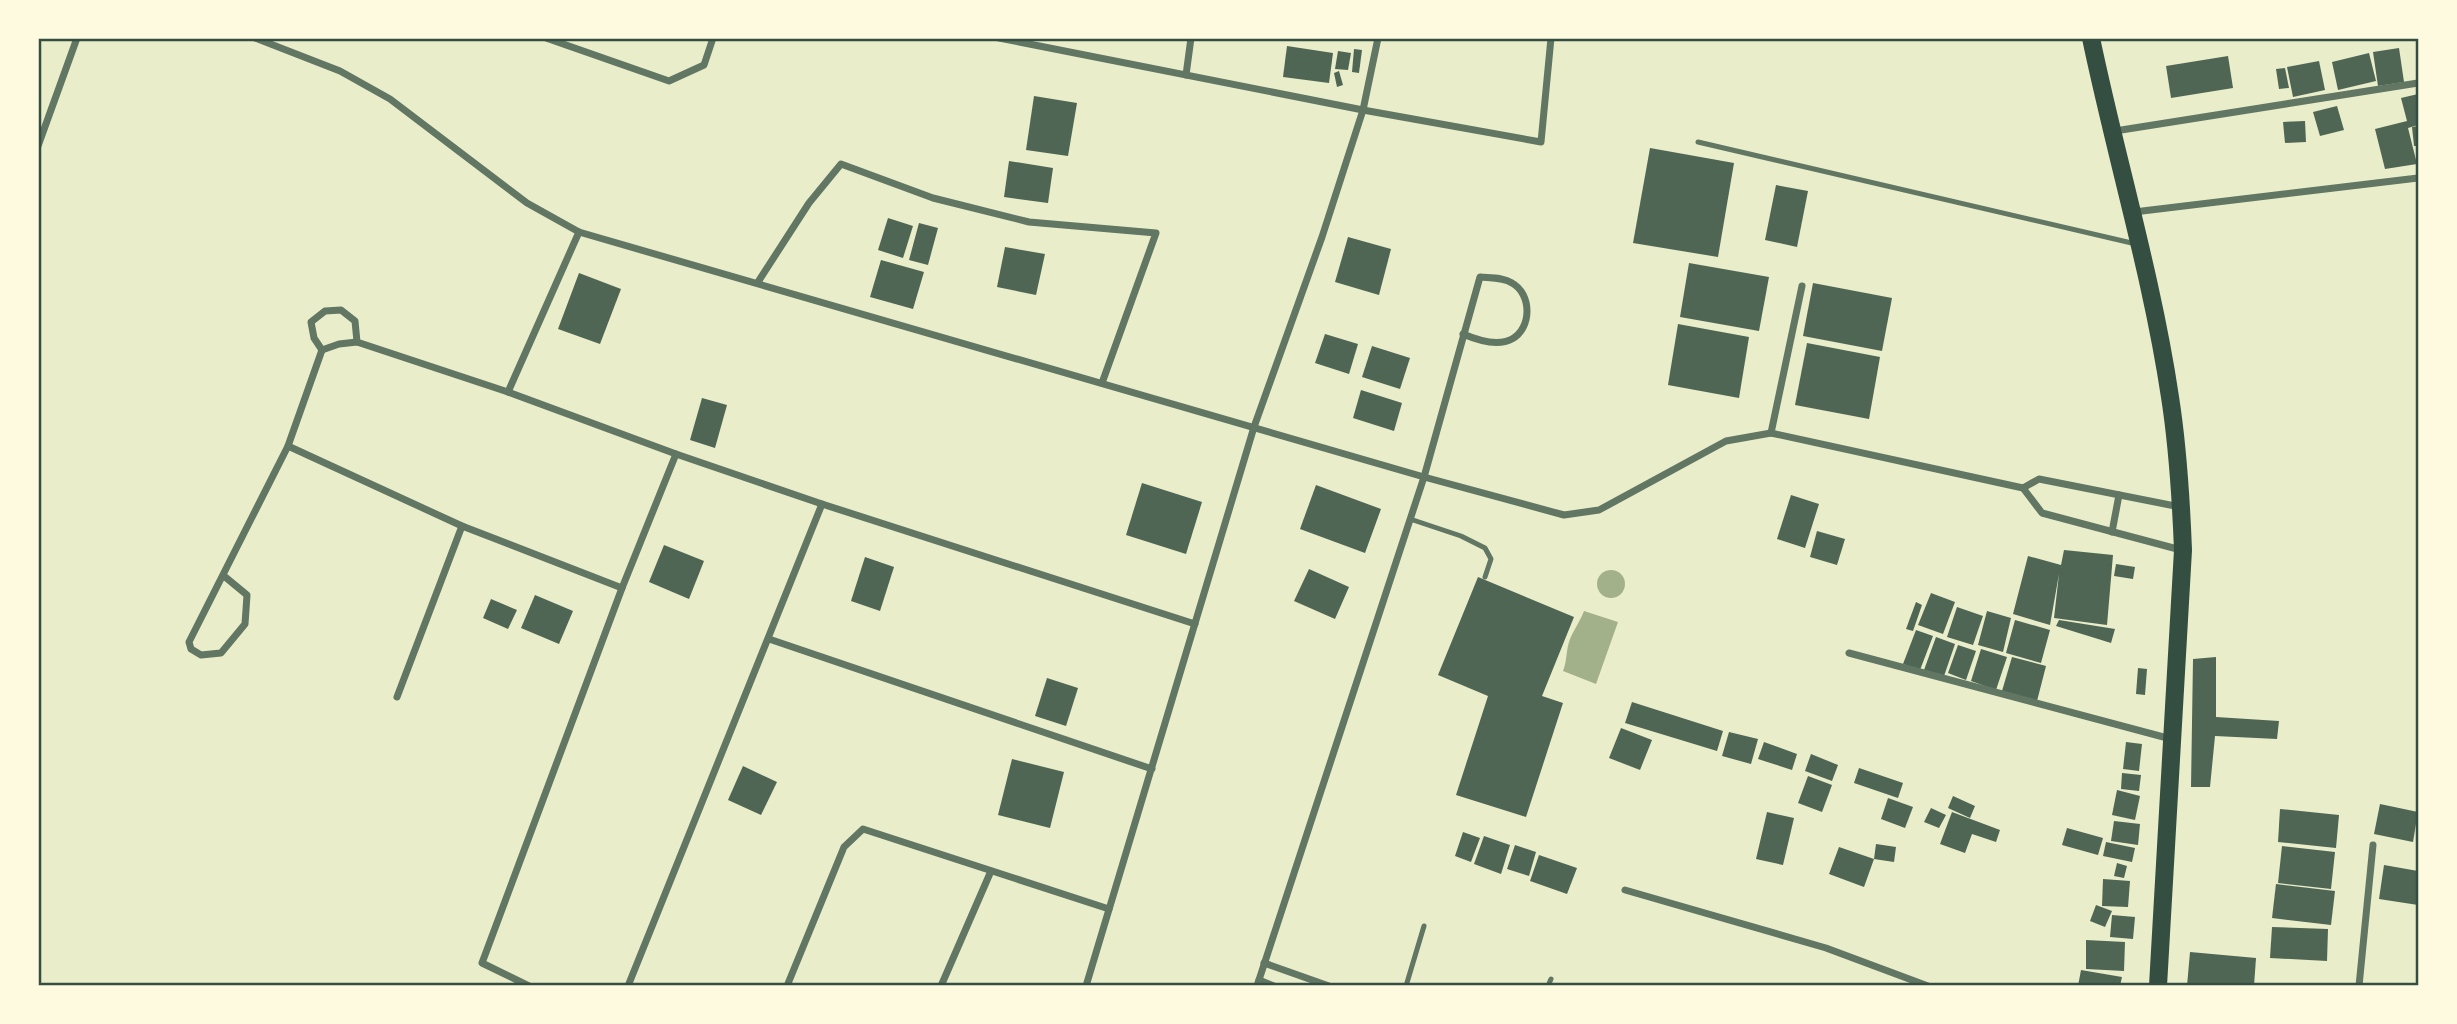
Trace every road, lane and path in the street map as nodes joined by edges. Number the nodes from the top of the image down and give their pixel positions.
1 (77, 38) edge
2 (255, 38) edge
3 (284, 38) edge
4 (546, 38) edge
5 (713, 38) edge
6 (999, 38) edge
7 (1191, 38) edge
8 (1378, 38) edge
9 (1551, 38) edge
10 (2091, 38) edge
11 (280, 47) junction
12 (1186, 75) junction
13 (2418, 83) edge
14 (1363, 110) junction
15 (2111, 132) junction
16 (39, 141) edge
17 (1698, 142) dead end
18 (2418, 177) edge
19 (2131, 213) junction
20 (579, 232) junction
21 (2138, 245) junction
22 (758, 282) junction
23 (1802, 286) dead end
24 (1463, 334) junction
25 (357, 342) junction
26 (322, 349) junction
27 (1102, 383) junction
28 (508, 392) junction
29 (1254, 427) junction
30 (1772, 433) junction
31 (288, 446) junction
32 (676, 454) junction
33 (1423, 477) junction
34 (2023, 488) junction
35 (2119, 495) junction
36 (822, 504) junction
37 (2182, 507) junction
38 (1410, 519) junction
39 (462, 526) junction
40 (2112, 532) junction
41 (2183, 550) junction
42 (224, 576) junction
43 (1485, 577) dead end
44 (622, 589) junction
45 (1195, 624) junction
46 (769, 639) junction
47 (1849, 653) dead end
48 (397, 697) dead end
49 (2172, 739) junction
50 (1152, 769) junction
51 (2373, 845) dead end
52 (991, 872) junction
53 (1625, 890) dead end
54 (1109, 909) junction
55 (1424, 926) dead end
56 (1264, 963) junction
57 (1258, 983) edge
58 (529, 985) edge
59 (628, 985) edge
60 (787, 985) edge
61 (941, 985) edge
62 (1086, 985) edge
63 (1275, 985) edge
64 (1329, 985) edge
65 (1406, 985) edge
66 (1928, 985) edge
67 (2158, 985) edge
68 (2359, 985) edge

1 - 16 street
2 - 11 street
3 - 11 street
4 - 5 street
6 - 12 street
7 - 12 street
8 - 14 street
9 - 14 street
10 - 15 main road
11 - 20 street
12 - 14 street
13 - 15 street
14 - 29 street
15 - 19 main road
17 - 21 lane
18 - 19 street
19 - 21 main road
20 - 22 street
20 - 28 street
21 - 37 main road
22 - 27 street
22 - 27 street
23 - 30 street
24 - 24 street
24 - 33 street
25 - 26 street
25 - 26 street
25 - 28 street
26 - 31 street
27 - 29 street
28 - 32 street
29 - 33 street
29 - 45 street
30 - 33 street
30 - 34 street
31 - 39 street
31 - 42 street
32 - 36 street
32 - 44 street
33 - 38 street
34 - 35 street
34 - 40 street
35 - 37 street
35 - 40 street
36 - 45 street
36 - 46 street
37 - 41 main road
38 - 43 lane
38 - 56 street
39 - 44 street
39 - 48 street
40 - 41 street
41 - 49 main road
42 - 42 street
44 - 58 street
45 - 50 street
46 - 50 street
46 - 59 street
47 - 49 street
49 - 67 main road
50 - 54 street
51 - 68 street
52 - 54 street
52 - 60 street
52 - 61 street
53 - 66 street
54 - 62 street
55 - 65 lane
56 - 57 street
56 - 64 street
57 - 63 street

